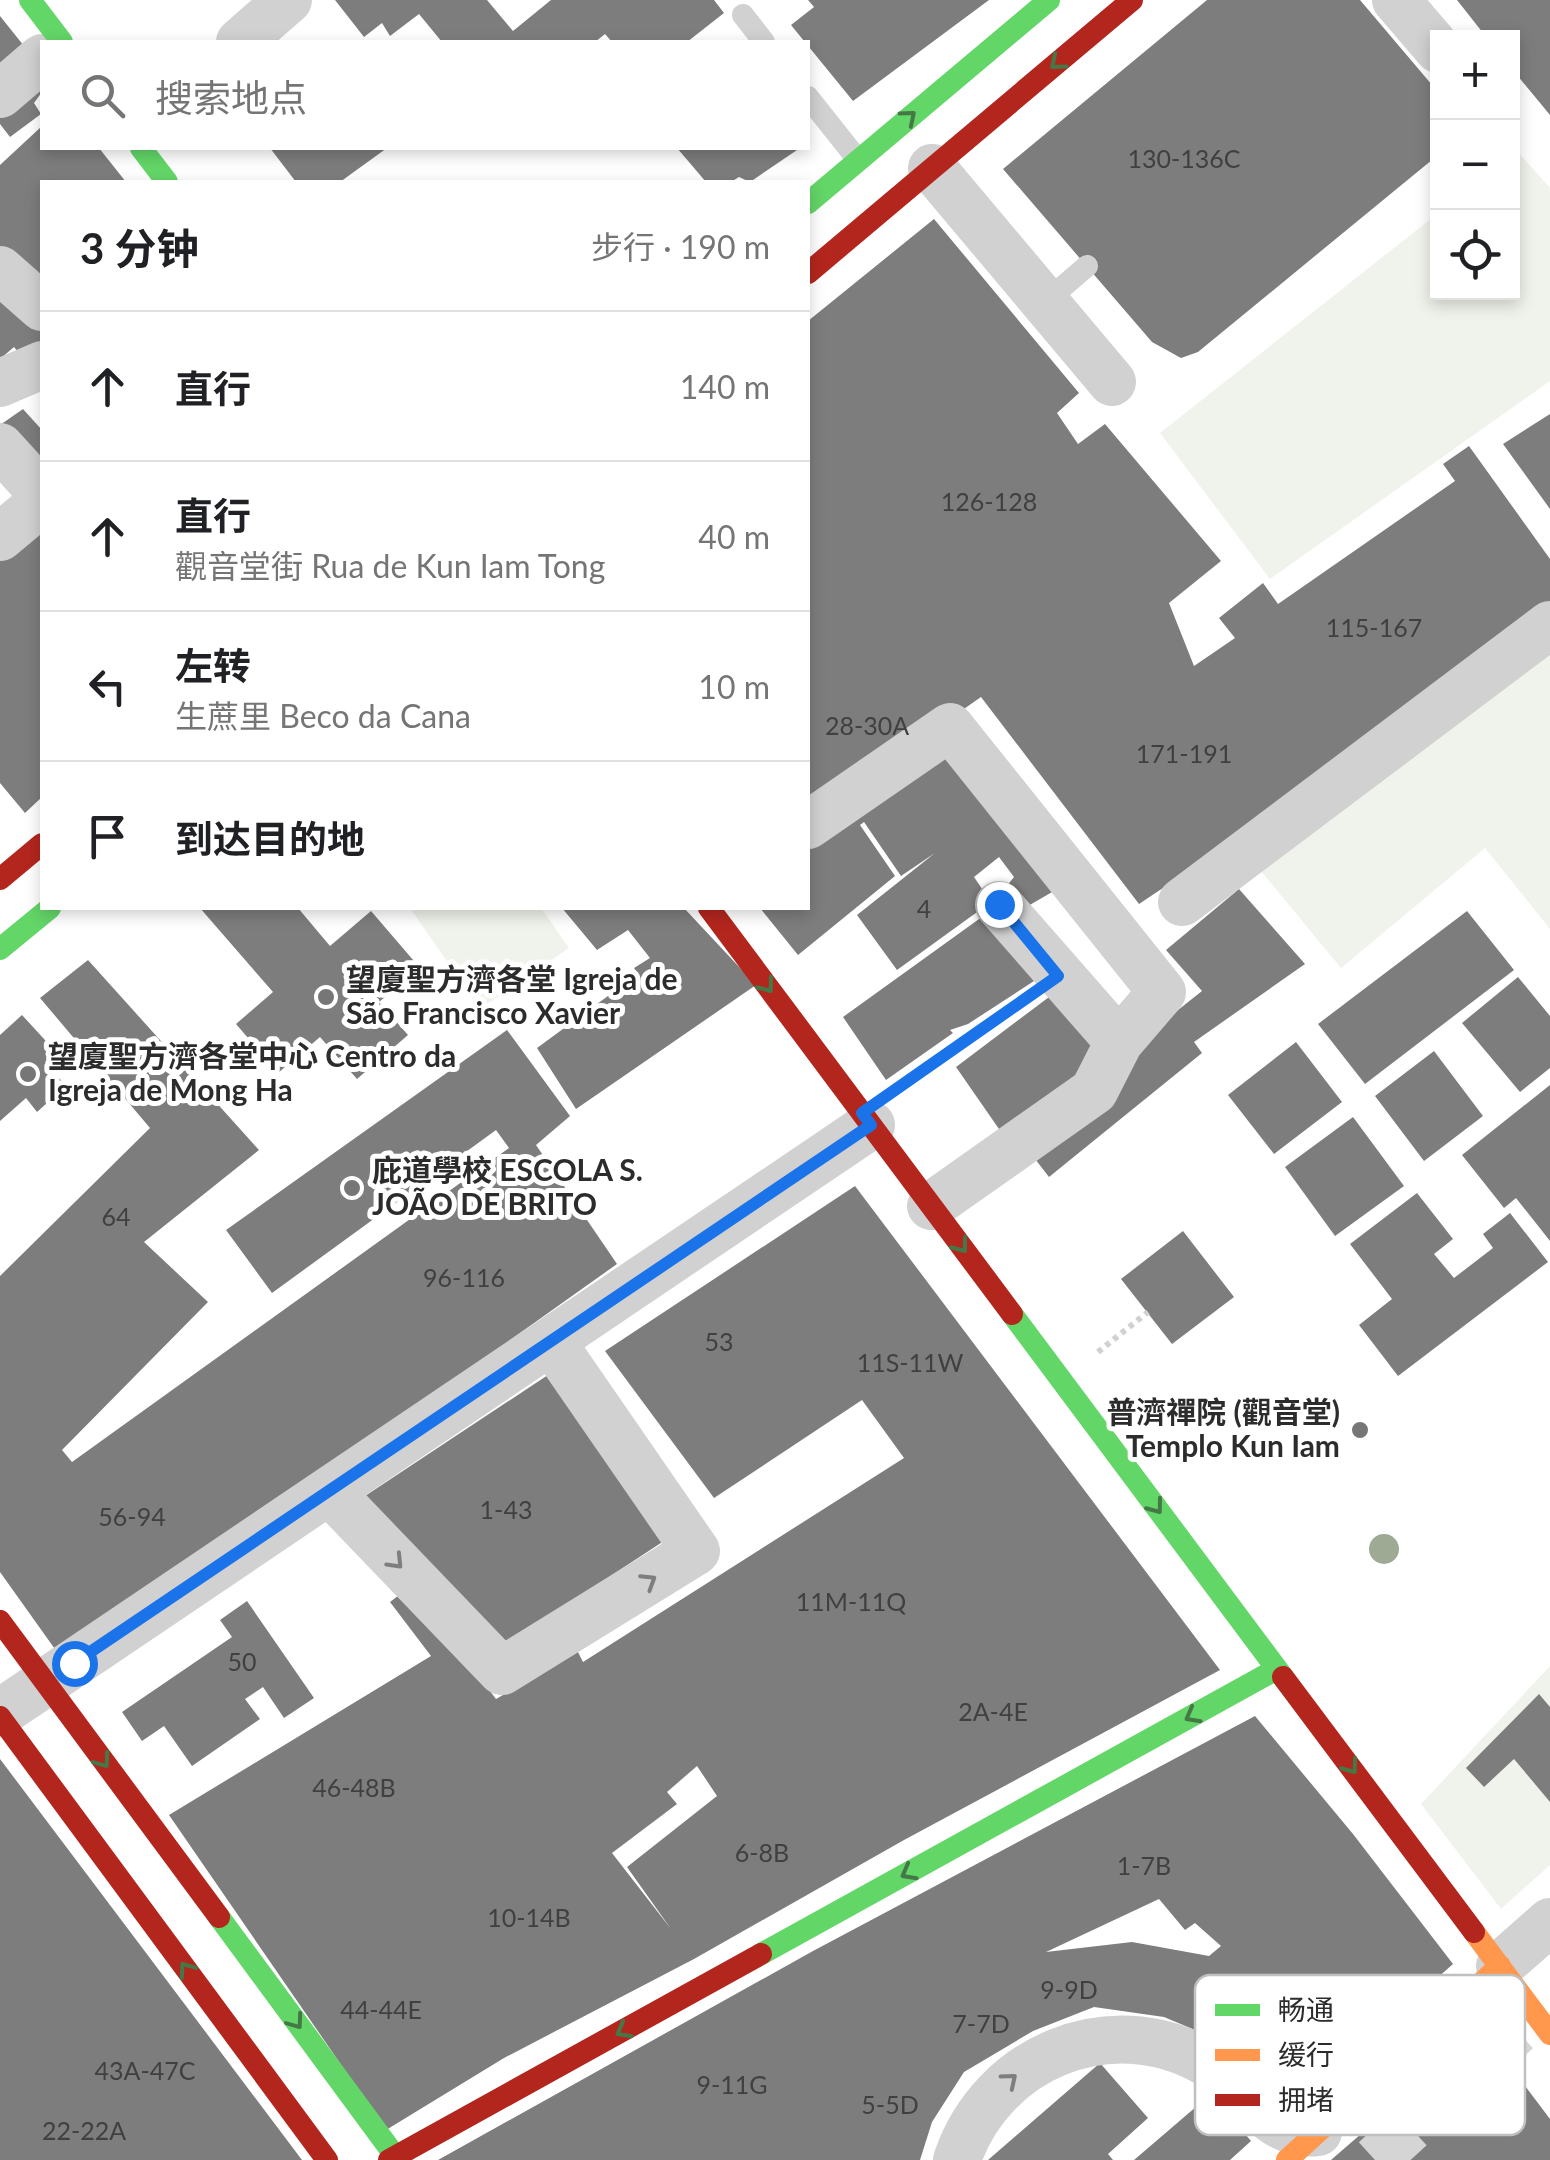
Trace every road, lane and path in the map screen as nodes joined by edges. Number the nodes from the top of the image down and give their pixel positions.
1 (30, 0) edge
2 (288, 0) edge
3 (1049, 0) edge
4 (1132, 0) edge
5 (743, 15) dead end
6 (60, 40) edge
7 (242, 40) edge
8 (762, 40) edge
9 (40, 60) edge
10 (0, 94) edge
11 (810, 100) edge
12 (142, 150) edge
13 (858, 160) junction
14 (932, 168) junction
15 (164, 180) edge
16 (810, 200) edge
17 (1086, 266) dead end
18 (0, 270) edge
19 (810, 270) edge
20 (1044, 302) junction
21 (40, 305) edge
22 (40, 366) edge
23 (0, 382) edge
24 (1112, 382) dead end
25 (0, 447) edge
26 (40, 491) edge
27 (40, 504) edge
28 (0, 537) edge
29 (1550, 626) edge
30 (810, 824) edge
31 (40, 846) edge
32 (0, 880) edge
33 (1182, 902) dead end
34 (999, 904) dead end
35 (48, 910) edge
36 (710, 910) edge
37 (0, 950) edge
38 (1058, 976) junction
39 (1119, 1042) junction
40 (866, 1119) junction
41 (931, 1206) junction
42 (1148, 1312) dead end
43 (1121, 1334) dead end
44 (551, 1341) junction
45 (328, 1492) junction
46 (0, 1621) edge
47 (1277, 1669) junction
48 (45, 1682) junction
49 (0, 1715) edge
50 (1550, 1922) edge
51 (1500, 1966) junction
52 (1490, 1975) edge
53 (1507, 1975) edge
54 (1525, 2000) edge
55 (1550, 2034) edge
56 (1195, 2058) edge
57 (394, 2159) edge
58 (327, 2160) edge
59 (957, 2160) edge

1 - 6 street
2 - 7 street
13 -> 3 street
4 -> 14 street
5 - 8 lane
9 - 10 street
11 - 13 lane
12 - 15 street
13 - 16 street
14 - 19 street
14 - 20 street
17 - 20 lane
18 - 21 street
20 - 24 street
22 - 23 street
25 - 26 street
27 - 28 street
29 - 33 street
30 - 39 street
31 - 32 street
34 - 38 street
35 - 37 street
36 -> 40 street
38 - 39 street
38 - 40 path
39 - 41 street
40 - 41 street
40 - 44 street
41 -> 47 street
42 - 43 path
44 - 45 street
45 -> 44 street
45 - 48 street
46 - 48 street
47 -> 51 street
47 -> 57 street
48 - 49 street
48 -> 57 street
58 -> 49 street
50 - 51 street
51 - 52 street
51 - 53 street
54 - 55 street
59 -> 56 street

